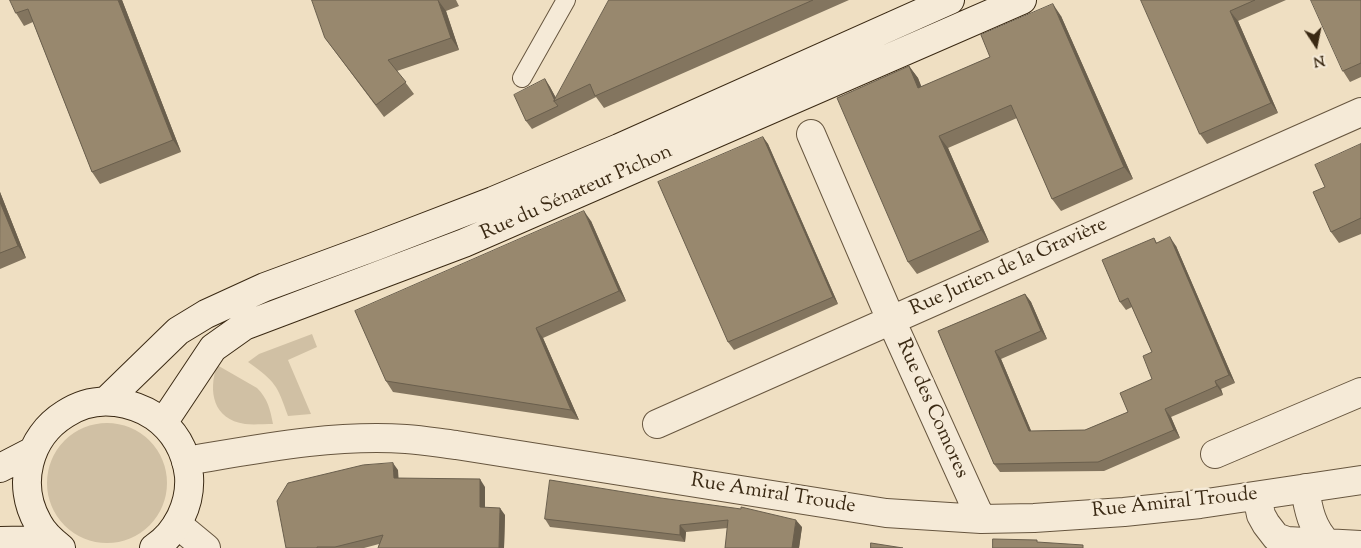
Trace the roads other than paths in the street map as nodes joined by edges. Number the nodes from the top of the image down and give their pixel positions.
1 (566, 0) edge
2 (950, 0) edge
3 (1022, 0) edge
4 (522, 78) dead end
5 (1361, 112) edge
6 (811, 134) dead end
7 (891, 320) junction
8 (1361, 392) edge
9 (106, 401) junction
10 (163, 423) junction
11 (657, 424) dead end
12 (33, 451) junction
13 (1216, 454) dead end
14 (186, 461) junction
15 (0, 468) edge
16 (1361, 480) edge
17 (1305, 488) junction
18 (1257, 496) junction
19 (981, 519) junction
20 (177, 524) junction
21 (0, 541) edge
22 (56, 544) edge
23 (1328, 544) junction
24 (1361, 545) edge
25 (157, 547) edge
26 (206, 548) edge

1 - 4 lane
2 - 9 street, Rue du Sénateur Pichon
3 - 10 street, Rue du Sénateur Pichon
5 - 7 street, Rue Jurien de la Gravière
6 - 7 street, Rue des Comores
7 - 11 street, Rue Jurien de la Gravière
7 - 19 street, Rue des Comores
8 - 13 street
9 - 10 street
9 - 12 street
10 - 14 street
12 - 15 street
12 - 22 street
14 - 19 street, Rue Amiral Troude
14 - 20 street
16 - 17 street, Rue Amiral Troude
17 - 18 street, Rue Amiral Troude
17 - 23 street
18 - 19 street, Rue Amiral Troude
18 - 23 street
20 - 25 street
20 - 26 street
21 - 22 street
23 - 24 street

